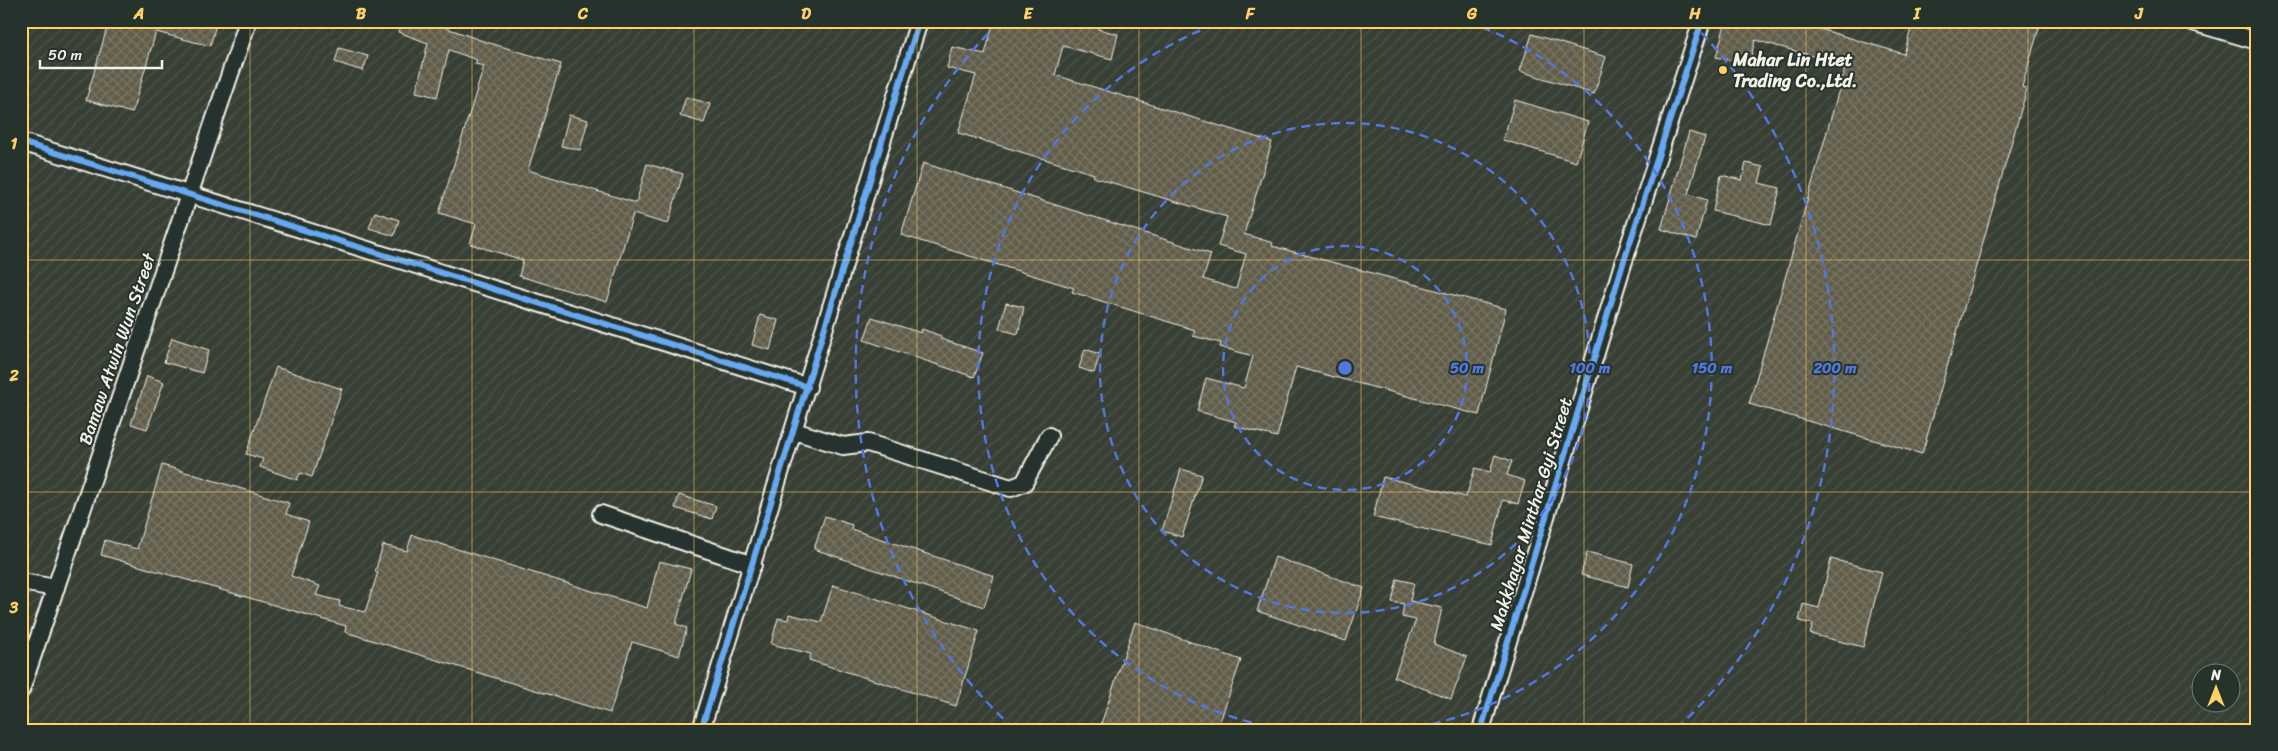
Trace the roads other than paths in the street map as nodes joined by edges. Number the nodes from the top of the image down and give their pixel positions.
1 (248, 21) edge
2 (920, 21) edge
3 (1702, 21) edge
4 (2189, 21) edge
5 (2257, 41) edge
6 (21, 142) edge
7 (191, 195) junction
8 (808, 388) junction
9 (794, 431) junction
10 (1049, 436) dead end
11 (601, 514) dead end
12 (753, 565) junction
13 (21, 582) edge
14 (56, 588) junction
15 (21, 690) edge
16 (701, 730) edge
17 (1481, 730) edge

1 - 7 street, Bamaw Atwin Wun Street
2 - 8 street
3 - 17 street, Makkhayar Minthar Gyi Street
4 - 5 street
6 - 7 street
7 - 8 street
7 - 14 street, Bamaw Atwin Wun Street
8 - 9 street
9 - 10 street
9 - 12 street
11 - 12 street
12 - 16 street
13 - 14 street
14 - 15 street, Bamaw Atwin Wun Street

